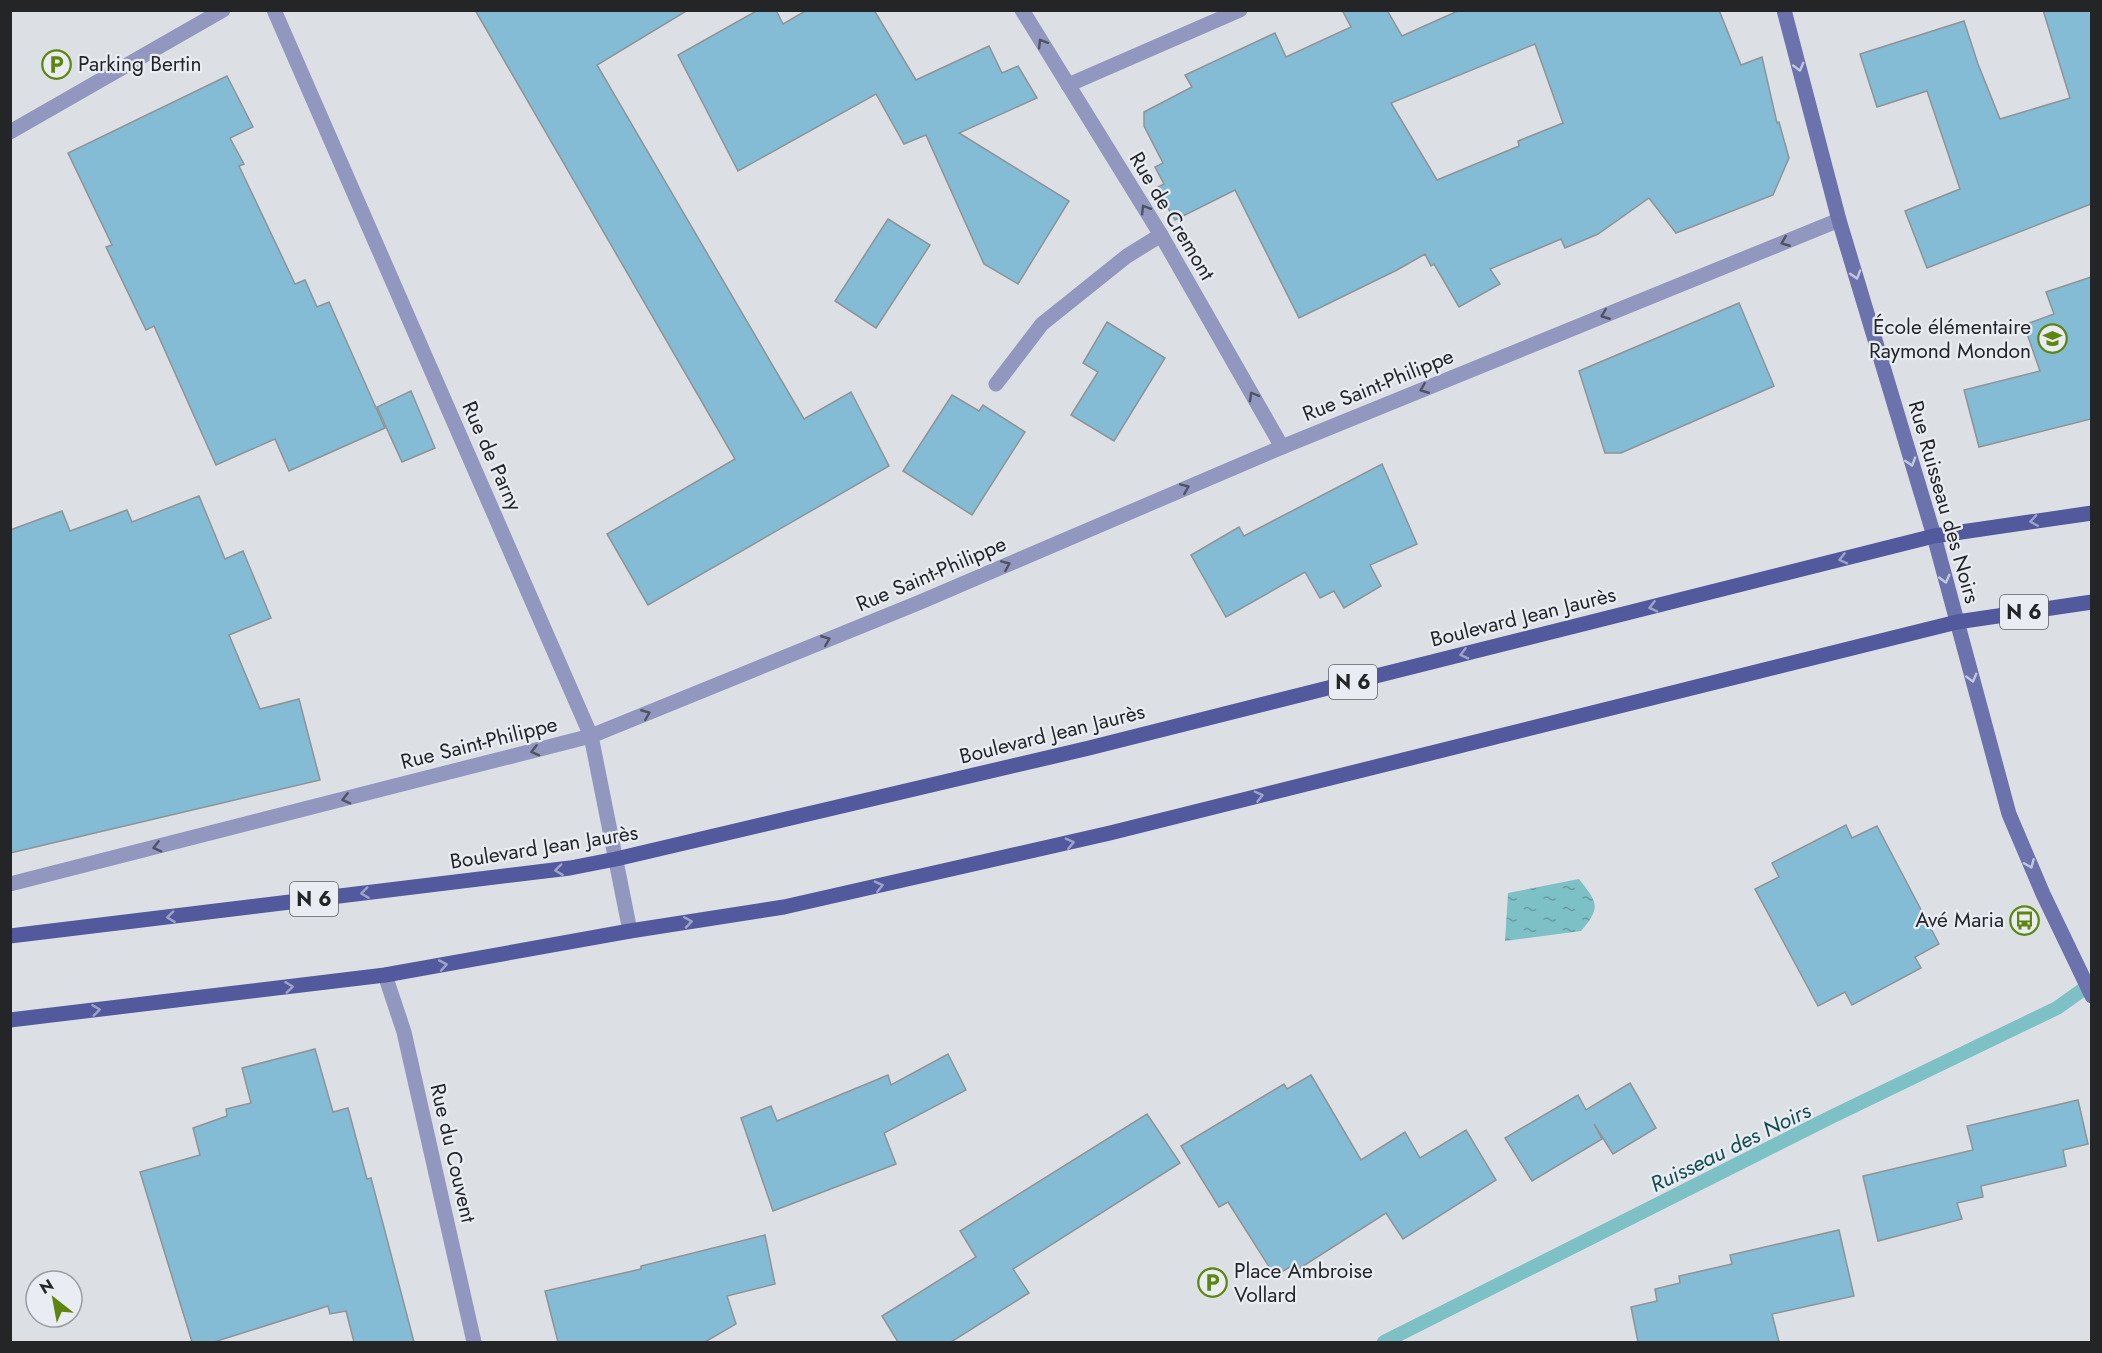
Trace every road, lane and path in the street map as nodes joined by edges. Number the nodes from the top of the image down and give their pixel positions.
1 (223, 10) edge
2 (274, 10) edge
3 (1022, 10) edge
4 (1240, 10) edge
5 (1784, 10) edge
6 (1068, 85) junction
7 (10, 132) edge
8 (1839, 220) junction
9 (1161, 236) junction
10 (996, 384) dead end
11 (1282, 447) junction
12 (2091, 513) edge
13 (1934, 536) junction
14 (2091, 602) edge
15 (1957, 622) junction
16 (591, 736) junction
17 (616, 859) junction
18 (10, 884) edge
19 (630, 931) junction
20 (10, 936) edge
21 (385, 975) junction
22 (2091, 996) edge
23 (10, 1020) edge
24 (474, 1342) edge

1 - 7 street
2 - 16 street, Rue de Parny
6 -> 3 street, Rue de Cremont
4 - 6 street
5 -> 8 main road, Rue Ruisseau des Noirs
9 -> 6 street, Rue de Cremont
8 -> 11 street, Rue Saint-Philippe
8 -> 13 main road, Rue Ruisseau des Noirs
9 - 10 street
11 -> 9 street, Rue de Cremont
16 -> 11 street, Rue Saint-Philippe
12 -> 13 main road, Boulevard Jean Jaurès / N 6
13 -> 15 main road, Rue Ruisseau des Noirs
13 -> 17 main road, Boulevard Jean Jaurès / N 6
14 - 15 main road, N 6
19 -> 15 main road, N 6
15 -> 22 main road, Rue Ruisseau des Noirs
16 - 17 street, Rue de Parny
16 -> 18 street, Rue Saint-Philippe
17 - 19 street, Rue de Parny
17 -> 20 main road, Boulevard Jean Jaurès / N 6
21 -> 19 main road, N 6
23 -> 21 main road, N 6
21 - 24 street, Rue du Couvent

